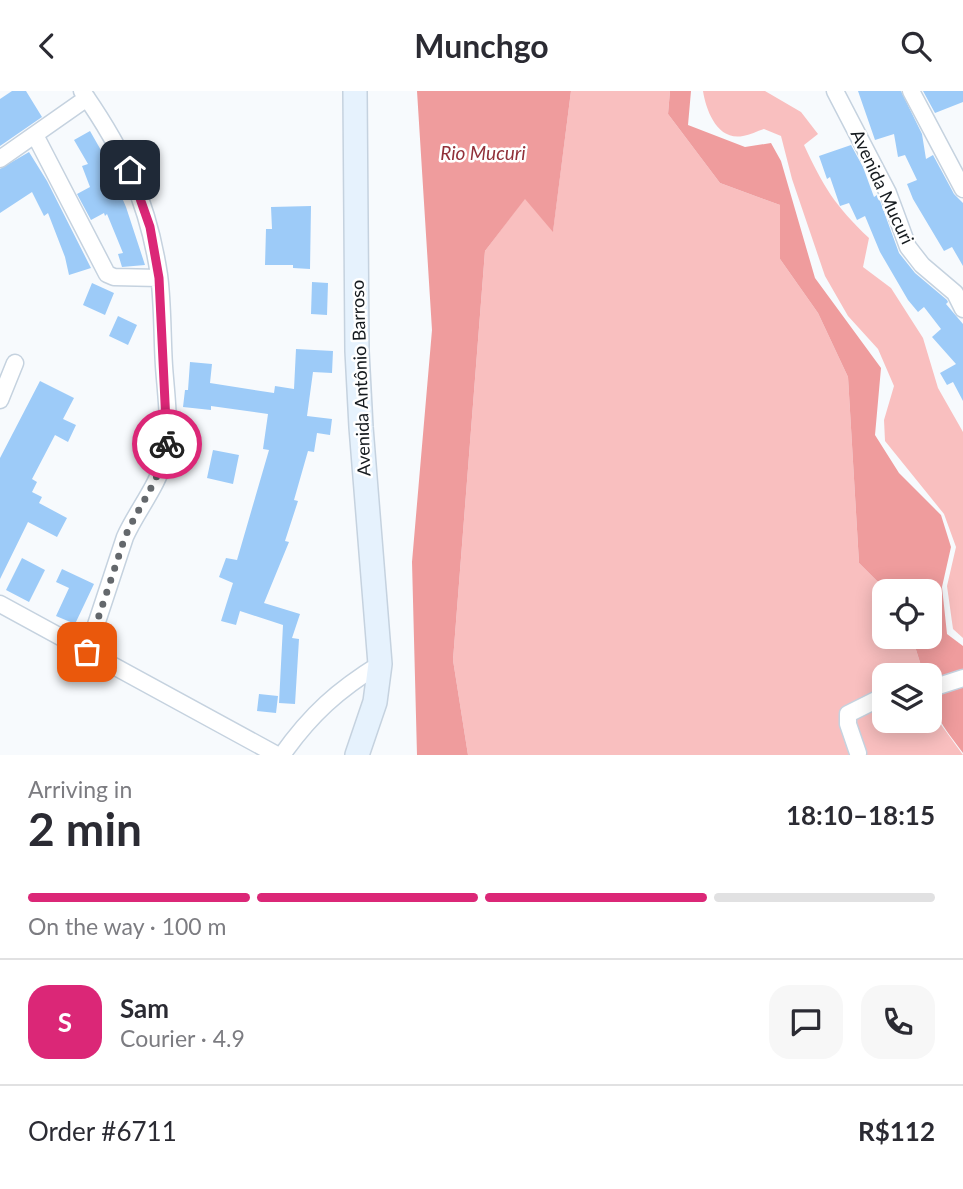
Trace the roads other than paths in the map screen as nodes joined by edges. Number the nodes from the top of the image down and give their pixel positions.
1 (355, 91) edge
2 (835, 91) edge
3 (911, 91) edge
4 (85, 95) edge
5 (35, 135) junction
6 (0, 159) edge
7 (963, 189) edge
8 (159, 278) junction
9 (959, 294) edge
10 (963, 309) edge
11 (15, 363) dead end
12 (0, 400) edge
13 (0, 604) edge
14 (87, 652) junction
15 (380, 664) junction
16 (963, 678) edge
17 (942, 685) edge
18 (872, 702) edge
19 (858, 753) dead end
20 (277, 755) edge
21 (282, 755) edge
22 (357, 755) edge

1 - 15 main road, Avenida Antônio Barroso
2 - 9 street, Avenida Mucuri
3 - 7 street
4 - 5 street
4 - 8 street
5 - 6 street
5 - 8 street
8 - 14 street
9 - 10 street, Avenida Mucuri
11 - 12 street
13 - 14 street
14 - 20 street
15 - 21 street
15 - 22 main road, Avenida Antônio Barroso
16 - 17 street
18 - 19 street

